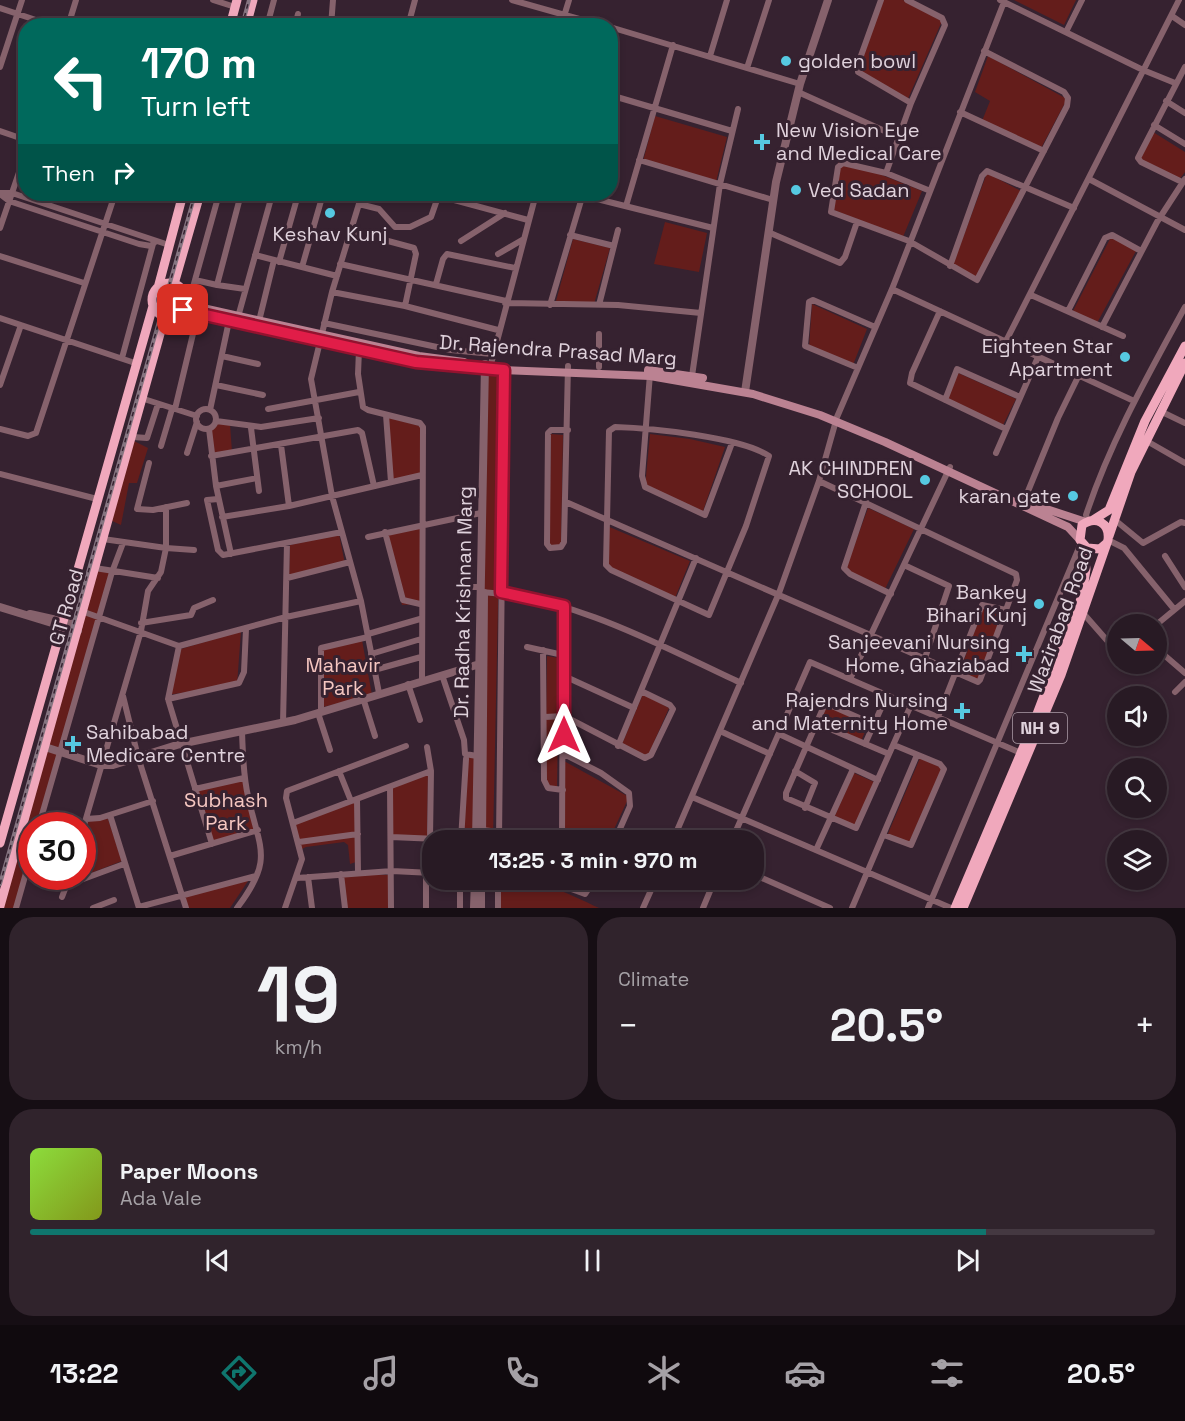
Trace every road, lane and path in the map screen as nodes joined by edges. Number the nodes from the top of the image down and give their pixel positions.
1 (22, 0) edge
2 (76, 0) edge
3 (213, 0) edge
4 (253, 0) edge
5 (274, 0) edge
6 (333, 0) edge
7 (415, 0) edge
8 (512, 0) edge
9 (569, 0) edge
10 (727, 0) edge
11 (769, 0) edge
12 (828, 0) edge
13 (880, 0) edge
14 (907, 0) edge
15 (1082, 0) edge
16 (1179, 0) edge
17 (1002, 1) edge
18 (236, 4) edge
19 (0, 8) edge
20 (18, 13) junction
21 (298, 14) dead end
22 (564, 15) junction
23 (1172, 16) junction
24 (32, 18) edge
25 (70, 18) edge
26 (248, 18) edge
27 (269, 18) edge
28 (297, 18) edge
29 (332, 18) edge
30 (410, 18) edge
31 (563, 18) edge
32 (575, 18) edge
33 (1185, 25) edge
34 (618, 29) edge
35 (1066, 32) junction
36 (673, 45) junction
37 (984, 51) junction
38 (710, 56) junction
39 (0, 67) edge
40 (1185, 67) edge
41 (747, 68) junction
42 (1143, 70) junction
43 (1175, 83) junction
44 (799, 88) junction
45 (618, 97) edge
46 (1166, 101) junction
47 (911, 103) junction
48 (655, 108) junction
49 (738, 109) dead end
50 (960, 112) junction
51 (1185, 114) edge
52 (1154, 125) junction
53 (0, 131) edge
54 (732, 131) junction
55 (18, 137) edge
56 (898, 137) junction
57 (1185, 144) edge
58 (1044, 151) junction
59 (639, 160) junction
60 (886, 173) junction
61 (18, 175) edge
62 (1089, 179) junction
63 (1184, 181) edge
64 (720, 184) junction
65 (1026, 187) junction
66 (928, 190) junction
67 (12, 192) junction
68 (0, 193) edge
69 (18, 194) edge
70 (773, 200) junction
71 (9, 201) junction
72 (39, 201) edge
73 (112, 201) edge
74 (181, 201) edge
75 (198, 201) edge
76 (217, 201) edge
77 (239, 201) edge
78 (267, 201) edge
79 (289, 201) edge
80 (321, 201) edge
81 (360, 201) edge
82 (434, 201) edge
83 (461, 201) edge
84 (534, 201) edge
85 (579, 201) edge
86 (607, 201) edge
87 (359, 204) junction
88 (626, 206) junction
89 (1074, 208) junction
90 (505, 213) junction
91 (1161, 216) junction
92 (528, 220) junction
93 (858, 222) junction
94 (104, 223) junction
95 (0, 228) edge
96 (712, 228) junction
97 (618, 230) dead end
98 (1185, 230) edge
99 (101, 231) junction
100 (351, 231) junction
101 (768, 232) junction
102 (570, 235) junction
103 (522, 240) junction
104 (461, 241) dead end
105 (909, 241) junction
106 (154, 243) junction
107 (169, 245) junction
108 (614, 246) junction
109 (1141, 251) junction
110 (498, 254) dead end
111 (255, 255) junction
112 (0, 256) edge
113 (276, 261) junction
114 (340, 264) junction
115 (950, 266) junction
116 (302, 267) junction
117 (515, 268) junction
118 (337, 276) junction
119 (411, 279) junction
120 (195, 280) junction
121 (84, 284) junction
122 (174, 284) junction
123 (436, 284) junction
124 (217, 285) junction
125 (158, 288) junction
126 (245, 289) junction
127 (892, 289) junction
128 (332, 292) junction
129 (1031, 295) junction
130 (506, 302) junction
131 (550, 305) junction
132 (599, 305) junction
133 (153, 306) junction
134 (185, 306) junction
135 (405, 306) junction
136 (1185, 306) edge
137 (940, 311) junction
138 (1068, 311) junction
139 (700, 313) junction
140 (198, 314) junction
141 (165, 316) junction
142 (238, 317) junction
143 (0, 318) edge
144 (229, 321) junction
145 (259, 321) junction
146 (324, 323) junction
147 (21, 325) junction
148 (875, 327) junction
149 (1102, 327) junction
150 (498, 330) junction
151 (599, 334) dead end
152 (1123, 336) dead end
153 (320, 338) junction
154 (66, 340) junction
155 (1006, 341) junction
156 (1185, 346) edge
157 (359, 350) junction
158 (492, 354) junction
159 (222, 356) junction
160 (1038, 357) junction
161 (122, 358) junction
162 (135, 363) junction
163 (1185, 363) edge
164 (258, 364) dead end
165 (486, 366) junction
166 (599, 367) junction
167 (858, 368) junction
168 (568, 369) junction
169 (504, 370) junction
170 (650, 373) junction
171 (1078, 375) junction
172 (692, 376) junction
173 (0, 385) edge
174 (216, 385) junction
175 (745, 390) junction
176 (359, 392) junction
177 (263, 395) dead end
178 (1020, 397) junction
179 (144, 399) junction
180 (316, 400) junction
181 (945, 400) junction
182 (1134, 401) junction
183 (158, 404) junction
184 (173, 409) junction
185 (268, 409) dead end
186 (210, 410) junction
187 (1160, 411) junction
188 (386, 415) junction
189 (319, 418) junction
190 (197, 419) junction
191 (836, 419) junction
192 (216, 422) junction
193 (1185, 423) edge
194 (251, 428) junction
195 (647, 428) junction
196 (0, 429) edge
197 (209, 429) junction
198 (1006, 429) junction
199 (568, 430) junction
200 (133, 437) junction
201 (322, 437) junction
202 (1145, 440) junction
203 (732, 443) junction
204 (281, 445) junction
205 (161, 446) dead end
206 (253, 450) junction
207 (187, 453) dead end
208 (996, 453) dead end
209 (211, 456) junction
210 (149, 463) dead end
211 (1185, 463) edge
212 (949, 469) junction
213 (0, 474) edge
214 (422, 475) junction
215 (257, 478) junction
216 (819, 481) junction
217 (391, 482) junction
218 (216, 486) junction
219 (374, 486) junction
220 (259, 491) dead end
221 (332, 496) junction
222 (97, 499) junction
223 (219, 499) junction
224 (1024, 501) junction
225 (566, 502) junction
226 (866, 502) junction
227 (187, 503) dead end
228 (289, 506) junction
229 (166, 507) junction
230 (481, 513) junction
231 (222, 517) junction
232 (606, 519) junction
233 (1115, 520) junction
234 (1089, 521) junction
235 (1185, 524) edge
236 (423, 525) junction
237 (921, 529) junction
238 (342, 531) junction
239 (385, 532) junction
240 (368, 537) dead end
241 (103, 539) junction
242 (1108, 540) junction
243 (123, 543) junction
244 (287, 543) junction
245 (1081, 543) junction
246 (166, 548) junction
247 (194, 550) dead end
248 (231, 554) junction
249 (1165, 556) dead end
250 (696, 558) junction
251 (350, 562) junction
252 (904, 565) junction
253 (95, 568) junction
254 (112, 572) junction
255 (728, 572) junction
256 (158, 578) junction
257 (286, 578) junction
258 (469, 587) dead end
259 (1185, 587) edge
260 (481, 590) junction
261 (501, 592) junction
262 (779, 593) junction
263 (891, 594) junction
264 (213, 600) dead end
265 (680, 601) junction
266 (1185, 601) edge
267 (360, 602) junction
268 (420, 604) junction
269 (564, 606) junction
270 (0, 607) edge
271 (1174, 609) junction
272 (1006, 610) junction
273 (84, 612) junction
274 (1083, 613) junction
275 (1167, 615) edge
276 (100, 617) junction
277 (286, 617) junction
278 (420, 619) junction
279 (62, 623) junction
280 (141, 623) junction
281 (79, 628) junction
282 (246, 629) junction
283 (141, 631) junction
284 (871, 634) junction
285 (368, 636) junction
286 (421, 639) junction
287 (1107, 640) edge
288 (179, 646) junction
289 (527, 646) dead end
290 (661, 646) junction
291 (543, 650) junction
292 (371, 654) junction
293 (563, 655) junction
294 (421, 657) junction
295 (1167, 657) edge
296 (925, 658) junction
297 (481, 663) junction
298 (374, 670) junction
299 (956, 672) junction
300 (1185, 673) edge
301 (442, 675) junction
302 (564, 676) junction
303 (850, 679) junction
304 (422, 680) junction
305 (1185, 682) edge
306 (741, 683) junction
307 (408, 684) junction
308 (640, 690) junction
309 (1175, 692) dead end
310 (379, 693) junction
311 (123, 694) junction
312 (887, 695) junction
313 (363, 698) junction
314 (168, 699) junction
315 (911, 705) junction
316 (634, 708) junction
317 (319, 713) junction
318 (564, 716) junction
319 (545, 717) junction
320 (938, 717) junction
321 (420, 720) dead end
322 (283, 723) junction
323 (816, 723) junction
324 (873, 724) junction
325 (720, 731) junction
326 (242, 732) junction
327 (778, 734) junction
328 (375, 736) dead end
329 (997, 743) junction
330 (180, 744) junction
331 (865, 744) junction
332 (894, 745) junction
333 (406, 746) dead end
334 (618, 746) junction
335 (806, 746) junction
336 (45, 747) junction
337 (427, 747) dead end
338 (330, 750) dead end
339 (60, 753) junction
340 (1021, 753) junction
341 (564, 754) junction
342 (770, 754) junction
343 (889, 754) junction
344 (917, 754) junction
345 (477, 756) junction
346 (138, 758) junction
347 (466, 759) dead end
348 (100, 765) junction
349 (853, 769) junction
350 (339, 771) junction
351 (431, 771) junction
352 (795, 771) junction
353 (244, 778) junction
354 (878, 780) junction
355 (390, 787) junction
356 (195, 789) junction
357 (563, 790) junction
358 (692, 797) junction
359 (354, 800) junction
360 (153, 801) junction
361 (805, 808) junction
362 (43, 812) edge
363 (88, 812) edge
364 (110, 815) junction
365 (96, 817) edge
366 (742, 818) junction
367 (830, 819) junction
368 (293, 823) junction
369 (258, 830) junction
370 (430, 830) edge
371 (462, 830) edge
372 (476, 830) edge
373 (483, 830) edge
374 (499, 830) edge
375 (561, 830) edge
376 (619, 830) edge
377 (678, 830) edge
378 (737, 830) edge
379 (358, 834) junction
380 (884, 835) junction
381 (391, 837) junction
382 (422, 838) edge
383 (299, 842) junction
384 (0, 843) edge
385 (212, 844) junction
386 (816, 850) junction
387 (170, 856) junction
388 (124, 864) junction
389 (392, 871) junction
390 (358, 872) junction
391 (868, 872) junction
392 (422, 873) edge
393 (96, 874) edge
394 (341, 874) junction
395 (256, 876) junction
396 (308, 877) junction
397 (297, 878) junction
398 (764, 880) edge
399 (21, 890) edge
400 (65, 890) edge
401 (428, 890) edge
402 (460, 890) edge
403 (475, 890) edge
404 (481, 890) edge
405 (498, 890) edge
406 (574, 890) edge
407 (588, 890) edge
408 (650, 890) edge
409 (710, 890) edge
410 (182, 896) junction
411 (62, 897) dead end
412 (114, 900) dead end
413 (161, 900) junction
414 (931, 900) junction
415 (814, 905) edge
416 (0, 906) edge
417 (139, 907) edge
418 (16, 908) edge
419 (93, 908) edge
420 (164, 908) edge
421 (186, 908) edge
422 (237, 908) edge
423 (285, 908) edge
424 (312, 908) edge
425 (345, 908) edge
426 (391, 908) edge
427 (426, 908) edge
428 (460, 908) edge
429 (474, 908) edge
430 (481, 908) edge
431 (498, 908) edge
432 (644, 908) edge
433 (703, 908) edge
434 (830, 908) edge
435 (852, 908) edge
436 (928, 908) edge
437 (953, 908) edge
438 (963, 908) edge

1 - 20 street
2 - 25 street
3 - 18 street
4 - 26 highway
5 - 27 street
6 - 29 street
7 - 30 street
8 - 22 street
9 - 22 street
10 - 38 street
11 - 41 street
12 - 44 street
13 - 47 street
14 - 47 street
15 - 35 street
16 - 23 street
17 - 35 street
17 - 37 street
19 - 20 street
20 - 24 street
20 - 39 street
21 - 28 street
22 - 31 street
22 - 32 street
23 - 33 street
23 - 42 street
34 - 36 street
35 - 42 street
36 - 38 street
36 - 48 street
37 - 50 street
37 - 58 street
38 - 41 street
40 - 43 street
41 - 44 street
42 - 43 street
42 - 62 street
43 - 46 street
44 - 56 street
44 - 70 street
45 - 48 street
46 - 51 street
46 - 52 street
47 - 56 street
48 - 54 street
48 - 59 street
49 - 54 street
50 - 58 street
50 - 66 street
52 - 57 street
52 - 63 street
53 - 55 street
54 - 64 street
56 - 60 street
58 - 65 street
59 - 64 street
59 - 88 street
60 - 66 street
60 - 93 street
61 - 67 street
62 - 89 street
62 - 91 street
63 - 91 street
64 - 70 street
64 - 96 street
65 - 89 street
65 - 115 street
65 - 115 street
66 - 105 street
67 - 68 street
67 - 69 street
67 - 71 street
68 - 71 street
70 - 101 street
71 - 95 street
71 - 99 street
72 - 94 street
73 - 94 street
74 - 107 highway
75 - 122 highway
76 - 120 street
77 - 124 street
78 - 111 street
79 - 113 street
80 - 116 street
81 - 87 street
82 - 87 street
83 - 90 street
84 - 92 street
85 - 102 street
86 - 88 street
87 - 100 street
88 - 96 street
89 - 129 street
90 - 92 street
90 - 104 street
91 - 98 street
91 - 109 street
92 - 103 street
93 - 101 street
93 - 105 street
94 - 99 street
94 - 106 street
96 - 139 street
97 - 108 street
99 - 106 street
99 - 121 street
100 - 114 street
100 - 119 street
101 - 175 street
102 - 108 street
102 - 131 street
103 - 110 street
103 - 117 street
105 - 115 street
105 - 127 street
106 - 107 street
106 - 161 street
107 - 125 highway
108 - 132 street
109 - 138 street
109 - 149 street
111 - 113 street
111 - 126 street
112 - 121 street
113 - 116 street
113 - 145 street
114 - 118 street
114 - 119 street
116 - 118 street
117 - 123 street
117 - 130 street
118 - 128 street
119 - 123 street
119 - 135 street
120 - 124 street
120 - 134 street
121 - 154 street
122 - 125 highway
122 - 134 highway
123 - 130 street
124 - 126 street
125 - 133 highway
126 - 142 street
127 - 137 street
127 - 148 street
128 - 135 street
128 - 146 street
129 - 138 street
129 - 155 street
130 - 131 street
130 - 150 street
131 - 132 street
132 - 139 street
133 - 141 highway
133 - 162 highway, GT Road
134 - 140 main road, Dr. Rajendra Prasad Marg
134 - 141 highway
134 - 142 main road, Dr. Rajendra Prasad Marg
135 - 150 street
136 - 182 street
137 - 155 street
137 - 181 street
138 - 149 street
139 - 172 street
140 - 144 main road, Dr. Rajendra Prasad Marg
140 - 184 street
141 - 179 highway, GT Road
142 - 145 main road, Dr. Rajendra Prasad Marg
143 - 147 street
144 - 153 main road, Dr. Rajendra Prasad Marg
144 - 159 street
145 - 153 main road, Dr. Rajendra Prasad Marg
146 - 153 street
146 - 158 street
147 - 154 street
147 - 173 street
148 - 167 street
148 - 167 street
149 - 152 street
150 - 158 street
151 - 166 street
153 - 157 main road, Dr. Rajendra Prasad Marg
153 - 165 main road, Dr. Rajendra Prasad Marg
153 - 180 street
154 - 161 street
154 - 196 street
155 - 160 street
156 - 234 highway, Wazirabad Road
157 - 165 main road, Dr. Rajendra Prasad Marg
157 - 176 street
158 - 165 street
159 - 164 street
159 - 174 street
160 - 171 street
160 - 178 street
161 - 162 street
162 - 222 highway, GT Road
163 - 187 highway, Wazirabad Road
165 - 168 main road, Dr. Rajendra Prasad Marg
165 - 169 main road, Dr. Rajendra Prasad Marg
165 - 230 street, Dr. Radha Krishnan Marg
165 - 260 street
166 - 168 main road, Dr. Rajendra Prasad Marg
166 - 170 main road, Dr. Rajendra Prasad Marg
167 - 191 street
168 - 169 main road, Dr. Rajendra Prasad Marg
168 - 170 main road, Dr. Rajendra Prasad Marg
168 - 199 street
169 - 261 street
170 - 172 main road, Dr. Rajendra Prasad Marg
170 - 175 main road, Dr. Rajendra Prasad Marg
170 - 195 street
171 - 182 street
171 - 224 street
172 - 175 main road, Dr. Rajendra Prasad Marg
174 - 177 street
174 - 186 street
175 - 191 main road, Dr. Rajendra Prasad Marg
176 - 180 street
176 - 188 street
178 - 181 street
178 - 198 street
179 - 183 street
179 - 200 highway, GT Road
180 - 185 street
180 - 189 street
181 - 198 street
182 - 234 street
183 - 184 street
183 - 200 street
184 - 190 street
184 - 205 street
186 - 190 street
186 - 192 street
187 - 193 street
187 - 202 highway, Wazirabad Road
188 - 214 street
188 - 217 street
189 - 194 street
189 - 201 street
190 - 197 street
190 - 207 street
191 - 212 main road, Dr. Rajendra Prasad Marg
191 - 216 street
192 - 194 street
192 - 197 street
194 - 206 street
195 - 203 street
195 - 203 street
195 - 232 street
197 - 209 street
198 - 208 street
199 - 225 street
199 - 225 street
200 - 241 highway, GT Road
201 - 204 street
201 - 219 street
201 - 221 street
202 - 211 street
202 - 233 highway, Wazirabad Road
203 - 255 street
204 - 206 street
204 - 228 street
206 - 209 street
206 - 215 street
209 - 218 street
210 - 229 street
212 - 224 main road, Dr. Rajendra Prasad Marg
212 - 237 street
212 - 245 main road, Dr. Rajendra Prasad Marg
213 - 222 street
214 - 217 street
214 - 236 street
215 - 218 street
215 - 220 street
216 - 226 street
216 - 262 street
217 - 219 street
218 - 223 street
219 - 221 street
221 - 228 street
221 - 238 street
222 - 279 highway, GT Road
223 - 231 street
223 - 248 street
224 - 234 main road, Dr. Rajendra Prasad Marg
225 - 232 street
226 - 237 street
226 - 263 street
227 - 229 street
228 - 231 street
229 - 246 street
230 - 236 street
230 - 260 street, Dr. Radha Krishnan Marg
231 - 248 street
232 - 250 street
232 - 265 street
233 - 235 street
233 - 242 highway, Wazirabad Road
234 - 242 highway
234 - 245 highway
236 - 239 street
236 - 268 street
237 - 252 street
237 - 272 street
238 - 244 street
238 - 251 street
239 - 240 street
239 - 268 street
241 - 243 street
241 - 253 highway, GT Road
242 - 245 highway
242 - 271 street
242 - 274 highway, Wazirabad Road / NH 9
243 - 246 street
243 - 254 street
244 - 248 street
244 - 257 street
245 - 329 street
245 - 340 highway, Wazirabad Road / NH 9
246 - 247 street
246 - 256 street
249 - 259 street
250 - 255 street
250 - 265 street
251 - 257 street
251 - 267 street
252 - 263 street
252 - 296 street
253 - 254 street
253 - 273 highway, GT Road
254 - 256 street
254 - 276 street
255 - 262 street
255 - 265 street
256 - 280 street
257 - 277 street
258 - 260 street
260 - 261 street
260 - 297 street, Dr. Radha Krishnan Marg
261 - 269 street
261 - 374 street
262 - 284 street
262 - 306 street
263 - 284 street
264 - 280 street
265 - 290 street
266 - 271 street
267 - 277 street
267 - 285 street
268 - 278 street
269 - 290 street
269 - 293 street
270 - 279 street
271 - 275 street
272 - 299 street
272 - 299 street
273 - 276 street
273 - 281 highway, GT Road
274 - 287 street
274 - 438 highway, Wazirabad Road / NH 9
276 - 283 street
276 - 339 street
277 - 282 street
277 - 322 street
278 - 285 street
278 - 286 street
279 - 281 street
279 - 384 highway, GT Road
280 - 283 street
281 - 336 highway, GT Road
282 - 288 street
282 - 314 street
283 - 288 street
283 - 311 street
284 - 296 street
284 - 303 street
285 - 292 street
285 - 317 street
286 - 292 street
286 - 294 street
288 - 314 street
289 - 291 street
290 - 306 street
290 - 308 street
291 - 293 street
291 - 319 street
292 - 298 street
293 - 302 street
294 - 298 street
294 - 304 street
295 - 300 street
296 - 299 street
297 - 301 street
297 - 345 street, Dr. Radha Krishnan Marg
297 - 373 street
298 - 310 street
299 - 320 street
301 - 304 street
301 - 345 street
302 - 316 street
302 - 318 street
303 - 312 street
303 - 327 street
304 - 307 street
305 - 309 street
306 - 325 street
307 - 310 street
307 - 321 street
308 - 316 street
308 - 334 street
310 - 313 street
311 - 346 street
311 - 348 street
312 - 315 street
312 - 324 street
313 - 317 street
313 - 328 street
314 - 330 street
315 - 320 street
315 - 332 street
316 - 334 street
317 - 322 street
317 - 338 street
318 - 319 street
318 - 334 street
318 - 341 street
319 - 357 street
320 - 329 street
322 - 326 street
323 - 324 street
323 - 331 street
323 - 335 street
324 - 331 street
325 - 342 street
325 - 358 street
326 - 330 street
326 - 353 street
327 - 335 street
327 - 342 street
329 - 340 street
329 - 414 street
330 - 346 street
330 - 356 street
331 - 343 street
332 - 343 street
332 - 344 street
333 - 350 street
335 - 349 street
335 - 352 street
336 - 339 street
336 - 416 highway, GT Road
337 - 351 street
339 - 348 street
339 - 362 street
340 - 437 highway, Wazirabad Road / NH 9
341 - 357 street
341 - 376 street
342 - 366 street
343 - 354 street
344 - 380 street
344 - 380 street
345 - 372 street, Dr. Radha Krishnan Marg
346 - 348 street
346 - 360 street
347 - 371 street
348 - 363 street
349 - 354 street
349 - 367 street
350 - 359 street
350 - 368 street
351 - 355 street
351 - 370 street
352 - 361 street
352 - 361 street
353 - 356 street
353 - 369 street
354 - 367 street
355 - 359 street
355 - 381 street
356 - 385 street
357 - 375 street
358 - 366 street
358 - 377 street
359 - 368 street
359 - 379 street
360 - 364 street
360 - 387 street
361 - 367 street
364 - 365 street
364 - 388 street
366 - 378 street
366 - 386 street
367 - 386 street
368 - 383 street
369 - 385 street
369 - 395 street
379 - 383 street
379 - 390 street
380 - 391 street
381 - 382 street
381 - 389 street
383 - 397 street
385 - 387 street
386 - 391 street
387 - 410 street
388 - 393 street
388 - 417 street
389 - 390 street
389 - 392 street
389 - 426 street
390 - 394 street
391 - 414 street
391 - 435 street
394 - 396 street
394 - 425 street
395 - 410 street
395 - 422 street
396 - 397 street
396 - 424 street
397 - 423 street
398 - 415 street
399 - 418 street
400 - 411 street
401 - 427 street
402 - 428 street
403 - 429 street
404 - 430 street
405 - 431 street
406 - 407 street
408 - 432 street
409 - 433 street
410 - 413 street
410 - 421 street
412 - 419 street
413 - 417 street
413 - 420 street
414 - 436 street
414 - 437 street
415 - 434 street

